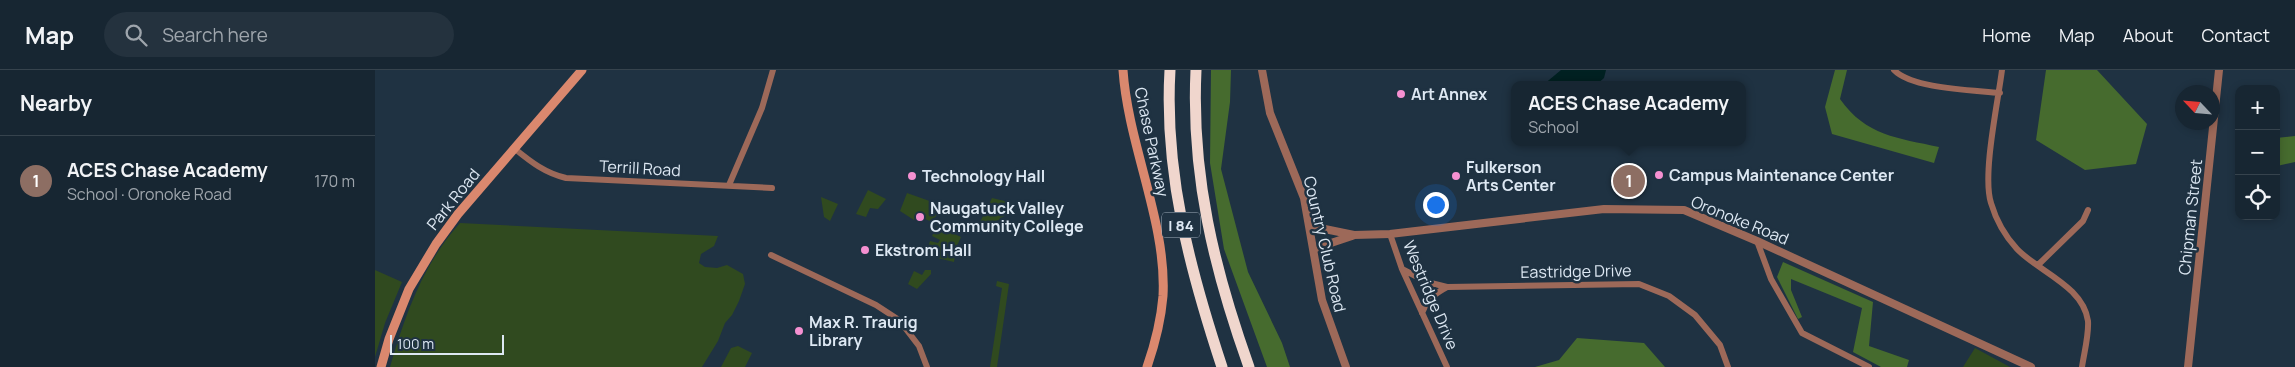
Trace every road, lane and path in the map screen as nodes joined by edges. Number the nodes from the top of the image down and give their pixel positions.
1 (581, 70) edge
2 (773, 70) edge
3 (1123, 70) edge
4 (1170, 70) edge
5 (1262, 70) edge
6 (1894, 70) edge
7 (2002, 70) edge
8 (2219, 70) edge
9 (1196, 74) edge
10 (1999, 93) junction
11 (515, 149) junction
12 (729, 185) junction
13 (772, 188) dead end
14 (2088, 210) dead end
15 (1310, 226) junction
16 (1390, 234) junction
17 (1354, 236) junction
18 (1757, 241) junction
19 (1313, 249) junction
20 (771, 255) dead end
21 (2038, 265) junction
22 (1402, 269) junction
23 (1447, 287) junction
24 (1422, 313) junction
25 (381, 367) edge
26 (927, 367) edge
27 (1147, 367) edge
28 (1222, 367) edge
29 (1249, 367) edge
30 (1346, 367) edge
31 (1447, 367) edge
32 (1728, 367) edge
33 (1869, 367) edge
34 (2031, 367) edge
35 (2082, 367) edge
36 (2189, 367) edge

1 - 11 main road, Park Road
2 - 12 street
3 - 27 main road, Chase Parkway
4 - 28 highway, I 84
5 - 15 street, Country Club Road
6 - 10 street
7 - 10 street
8 - 36 street, Chipman Street
9 - 29 highway, I 84
10 - 21 street
11 - 12 street, Terrill Road
11 - 25 main road, Park Road
12 - 13 street, Terrill Road
14 - 21 street
15 - 17 street, Oronoke Road
15 - 19 street, Country Club Road
16 - 17 street, Oronoke Road
16 - 18 street, Oronoke Road
16 - 22 street, Westridge Drive
17 - 19 street, Oronoke Road
18 - 33 street
18 - 34 street, Oronoke Road
19 - 30 street, Country Club Road
20 - 26 street
21 - 35 street
22 - 23 street, Eastridge Drive
22 - 24 street, Westridge Drive
23 - 24 street
23 - 32 street, Eastridge Drive
24 - 31 street, Westridge Drive

